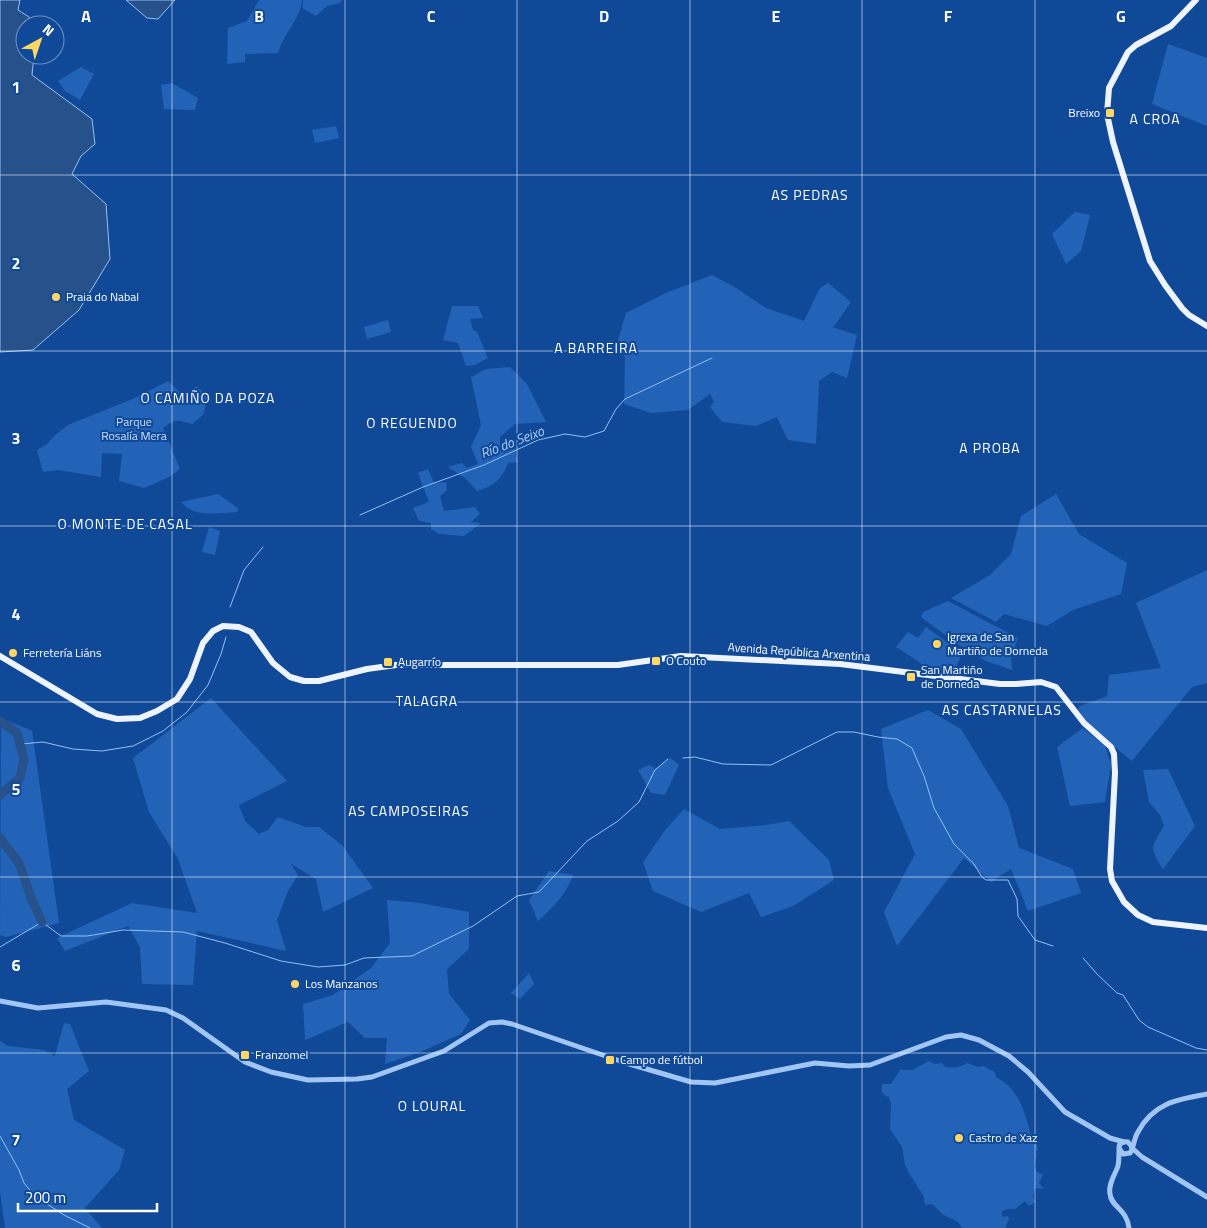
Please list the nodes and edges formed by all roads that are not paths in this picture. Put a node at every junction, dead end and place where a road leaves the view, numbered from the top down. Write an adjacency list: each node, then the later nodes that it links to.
1 (1196, 0): 2 (main road)
2 (1207, 326)
3 (0, 656): 4 (main road, Avenida República Arxentina)
4 (1207, 928)
5 (0, 1001): 8 (street)
6 (1207, 1094): 7 (street)
7 (1138, 1132): 9 (street); 10 (street)
8 (1110, 1138): 9 (street); 11 (street)
9 (1125, 1142): 10 (street); 11 (street)
10 (1132, 1147): 12 (street); 13 (street)
11 (1119, 1149): 12 (street); 14 (street)
12 (1128, 1154): 13 (street); 14 (street)
13 (1142, 1157): 15 (street)
14 (1118, 1165): 16 (street)
15 (1207, 1197)
16 (1129, 1228)

